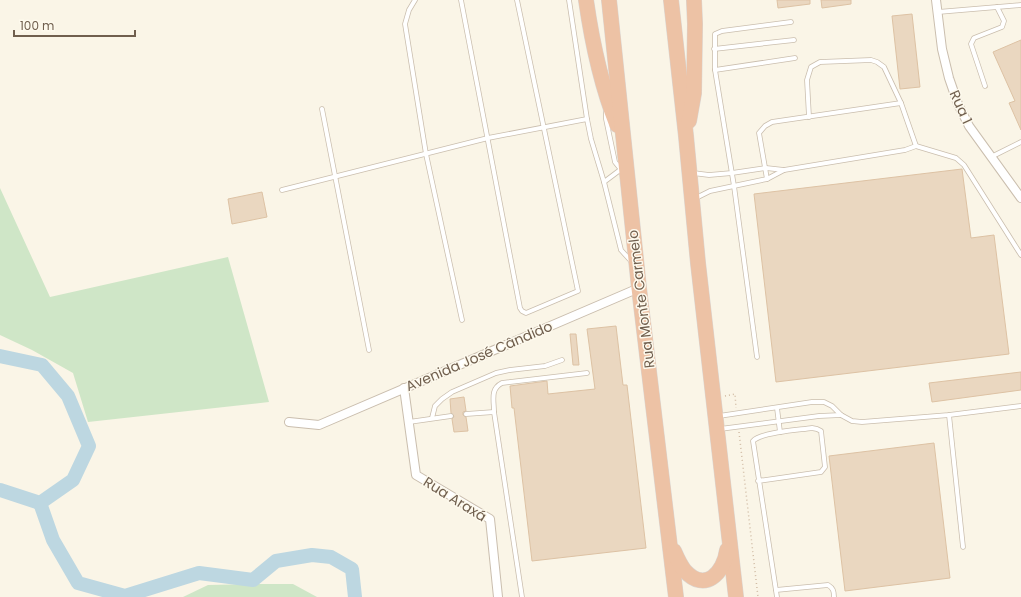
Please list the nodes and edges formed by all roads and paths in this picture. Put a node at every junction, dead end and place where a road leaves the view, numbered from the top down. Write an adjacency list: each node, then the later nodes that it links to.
1 (415, 0): 30 (lane)
2 (461, 0): 26 (lane)
3 (517, 0): 24 (lane)
4 (569, 0): 23 (lane)
5 (586, 0): 19 (highway)
6 (609, 0): 27 (highway, Rua Monte Carmelo)
7 (670, 0): 25 (highway)
8 (694, 0): 25 (highway)
9 (936, 0): 12 (street, Rua 1)
10 (1021, 5): 11 (lane)
11 (997, 7): 12 (lane); 18 (lane)
12 (938, 12): 31 (street, Rua 1)
13 (791, 22): 15 (lane)
14 (794, 40): 15 (lane)
15 (714, 49): 17 (lane)
16 (795, 58): 17 (lane)
17 (716, 70): 36 (lane)
18 (985, 86)
19 (607, 100): 27 (highway); 35 (lane)
20 (901, 103): 22 (lane); 22 (lane); 29 (lane)
21 (322, 109): 37 (lane)
22 (809, 117): 32 (lane)
23 (587, 119): 24 (lane); 39 (lane)
24 (543, 127): 26 (lane); 26 (lane)
25 (686, 136): 34 (highway)
26 (488, 138): 30 (lane)
27 (623, 141): 35 (highway, Rua Monte Carmelo)
28 (1021, 142): 31 (lane)
29 (916, 146): 33 (lane); 44 (lane)
30 (426, 154): 37 (lane); 47 (lane)
31 (991, 157): 42 (street, Rua 1)
32 (766, 168): 33 (lane); 36 (lane); 38 (lane)
33 (784, 170): 38 (lane)
34 (689, 172): 36 (lane); 43 (highway)
35 (624, 173): 39 (lane); 45 (highway, Rua Monte Carmelo)
36 (732, 173): 40 (lane)
37 (334, 177): 41 (lane); 48 (lane)
38 (767, 179): 40 (lane)
39 (604, 182): 45 (lane)
40 (734, 186): 43 (lane); 49 (lane)
41 (282, 190)
42 (1021, 198)
43 (691, 200): 53 (highway)
44 (1021, 255)
45 (637, 267): 46 (highway, Rua Monte Carmelo)
46 (639, 288): 52 (street, Avenida José Cândido); 72 (highway, Rua Monte Carmelo)
47 (462, 320)
48 (369, 350)
49 (756, 357)
50 (562, 360): 64 (lane)
51 (586, 373): 57 (lane)
52 (404, 388): 66 (street, Avenida José Cândido); 67 (street)
53 (713, 397): 59 (path); 68 (highway)
54 (832, 406): 56 (lane); 60 (lane); 61 (lane)
55 (1021, 406): 62 (lane)
56 (777, 408): 59 (lane); 65 (lane)
57 (494, 412): 58 (lane); 77 (lane)
58 (466, 414)
59 (737, 414): 68 (lane)
60 (828, 415): 61 (lane); 65 (lane)
61 (841, 415): 62 (lane)
62 (949, 415): 74 (lane)
63 (452, 416): 64 (lane)
64 (432, 418): 67 (lane)
65 (778, 421): 69 (lane); 70 (lane)
66 (289, 422)
67 (409, 422): 76 (street, Rua Araxá)
68 (716, 423): 69 (lane); 73 (highway)
69 (739, 426): 80 (path)
70 (780, 432): 71 (lane); 71 (lane)
71 (758, 481): 75 (lane)
72 (669, 535): 73 (highway); 78 (highway, Rua Monte Carmelo)
73 (728, 535): 79 (highway)
74 (963, 547)
75 (776, 590): 81 (lane); 82 (lane)
76 (498, 597)
77 (522, 597)
78 (676, 597)
79 (736, 597)
80 (758, 597)
81 (777, 597)
82 (834, 597)

